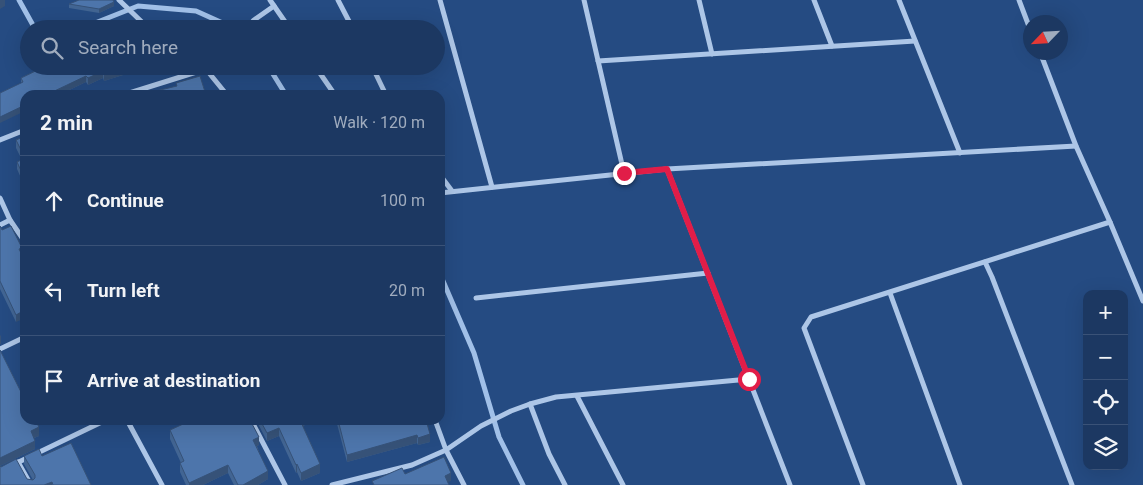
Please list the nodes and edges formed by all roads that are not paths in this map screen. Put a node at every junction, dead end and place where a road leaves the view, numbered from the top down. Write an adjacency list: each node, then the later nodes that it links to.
1 (118, 0): 12 (street)
2 (270, 0): 10 (street)
3 (338, 0): 15 (street)
4 (440, 0): 36 (street)
5 (584, 0): 20 (street)
6 (699, 0): 18 (street)
7 (814, 0): 17 (street)
8 (899, 0): 16 (street)
9 (1019, 0): 11 (street)
10 (274, 6): 13 (street); 14 (street)
11 (1025, 15)
12 (141, 20)
13 (256, 20)
14 (284, 20)
15 (348, 20)
16 (915, 41): 17 (street); 32 (street)
17 (832, 46): 18 (street)
18 (712, 54): 20 (street)
19 (1043, 60): 31 (street)
20 (598, 61): 34 (street)
21 (183, 75): 25 (street)
22 (213, 75): 26 (street)
23 (321, 75): 27 (street)
24 (376, 75): 28 (street)
25 (139, 90)
26 (223, 90)
27 (332, 90)
28 (384, 90)
29 (20, 132): 30 (street)
30 (0, 140)
31 (1076, 146): 32 (street); 41 (street)
32 (960, 153): 33 (street)
33 (667, 169): 34 (street); 45 (street)
34 (624, 173): 36 (street)
35 (445, 182): 37 (street)
36 (492, 187): 37 (street)
37 (452, 191): 38 (street)
38 (445, 192)
39 (0, 198): 40 (street)
40 (10, 220): 42 (street); 43 (street)
41 (1110, 222): 44 (street); 48 (street)
42 (0, 225)
43 (20, 234)
44 (984, 262): 46 (street); 72 (street)
45 (708, 273): 47 (street); 51 (street)
46 (890, 293): 70 (street); 71 (street)
47 (476, 298)
48 (1143, 301)
49 (20, 339): 50 (street)
50 (0, 349)
51 (749, 379): 52 (street); 69 (street)
52 (577, 396): 53 (street); 68 (street)
53 (530, 404): 58 (street); 67 (street)
54 (96, 425): 59 (street)
55 (130, 425): 63 (street)
56 (255, 425): 64 (street)
57 (437, 425): 58 (street)
58 (446, 450): 61 (street); 66 (street)
59 (18, 462): 60 (street); 62 (street)
60 (0, 471)
61 (349, 483): 65 (street)
62 (30, 485)
63 (162, 485)
64 (285, 485)
65 (332, 485)
66 (464, 485)
67 (565, 485)
68 (623, 485)
69 (790, 485)
70 (863, 485)
71 (960, 485)
72 (1072, 485)

